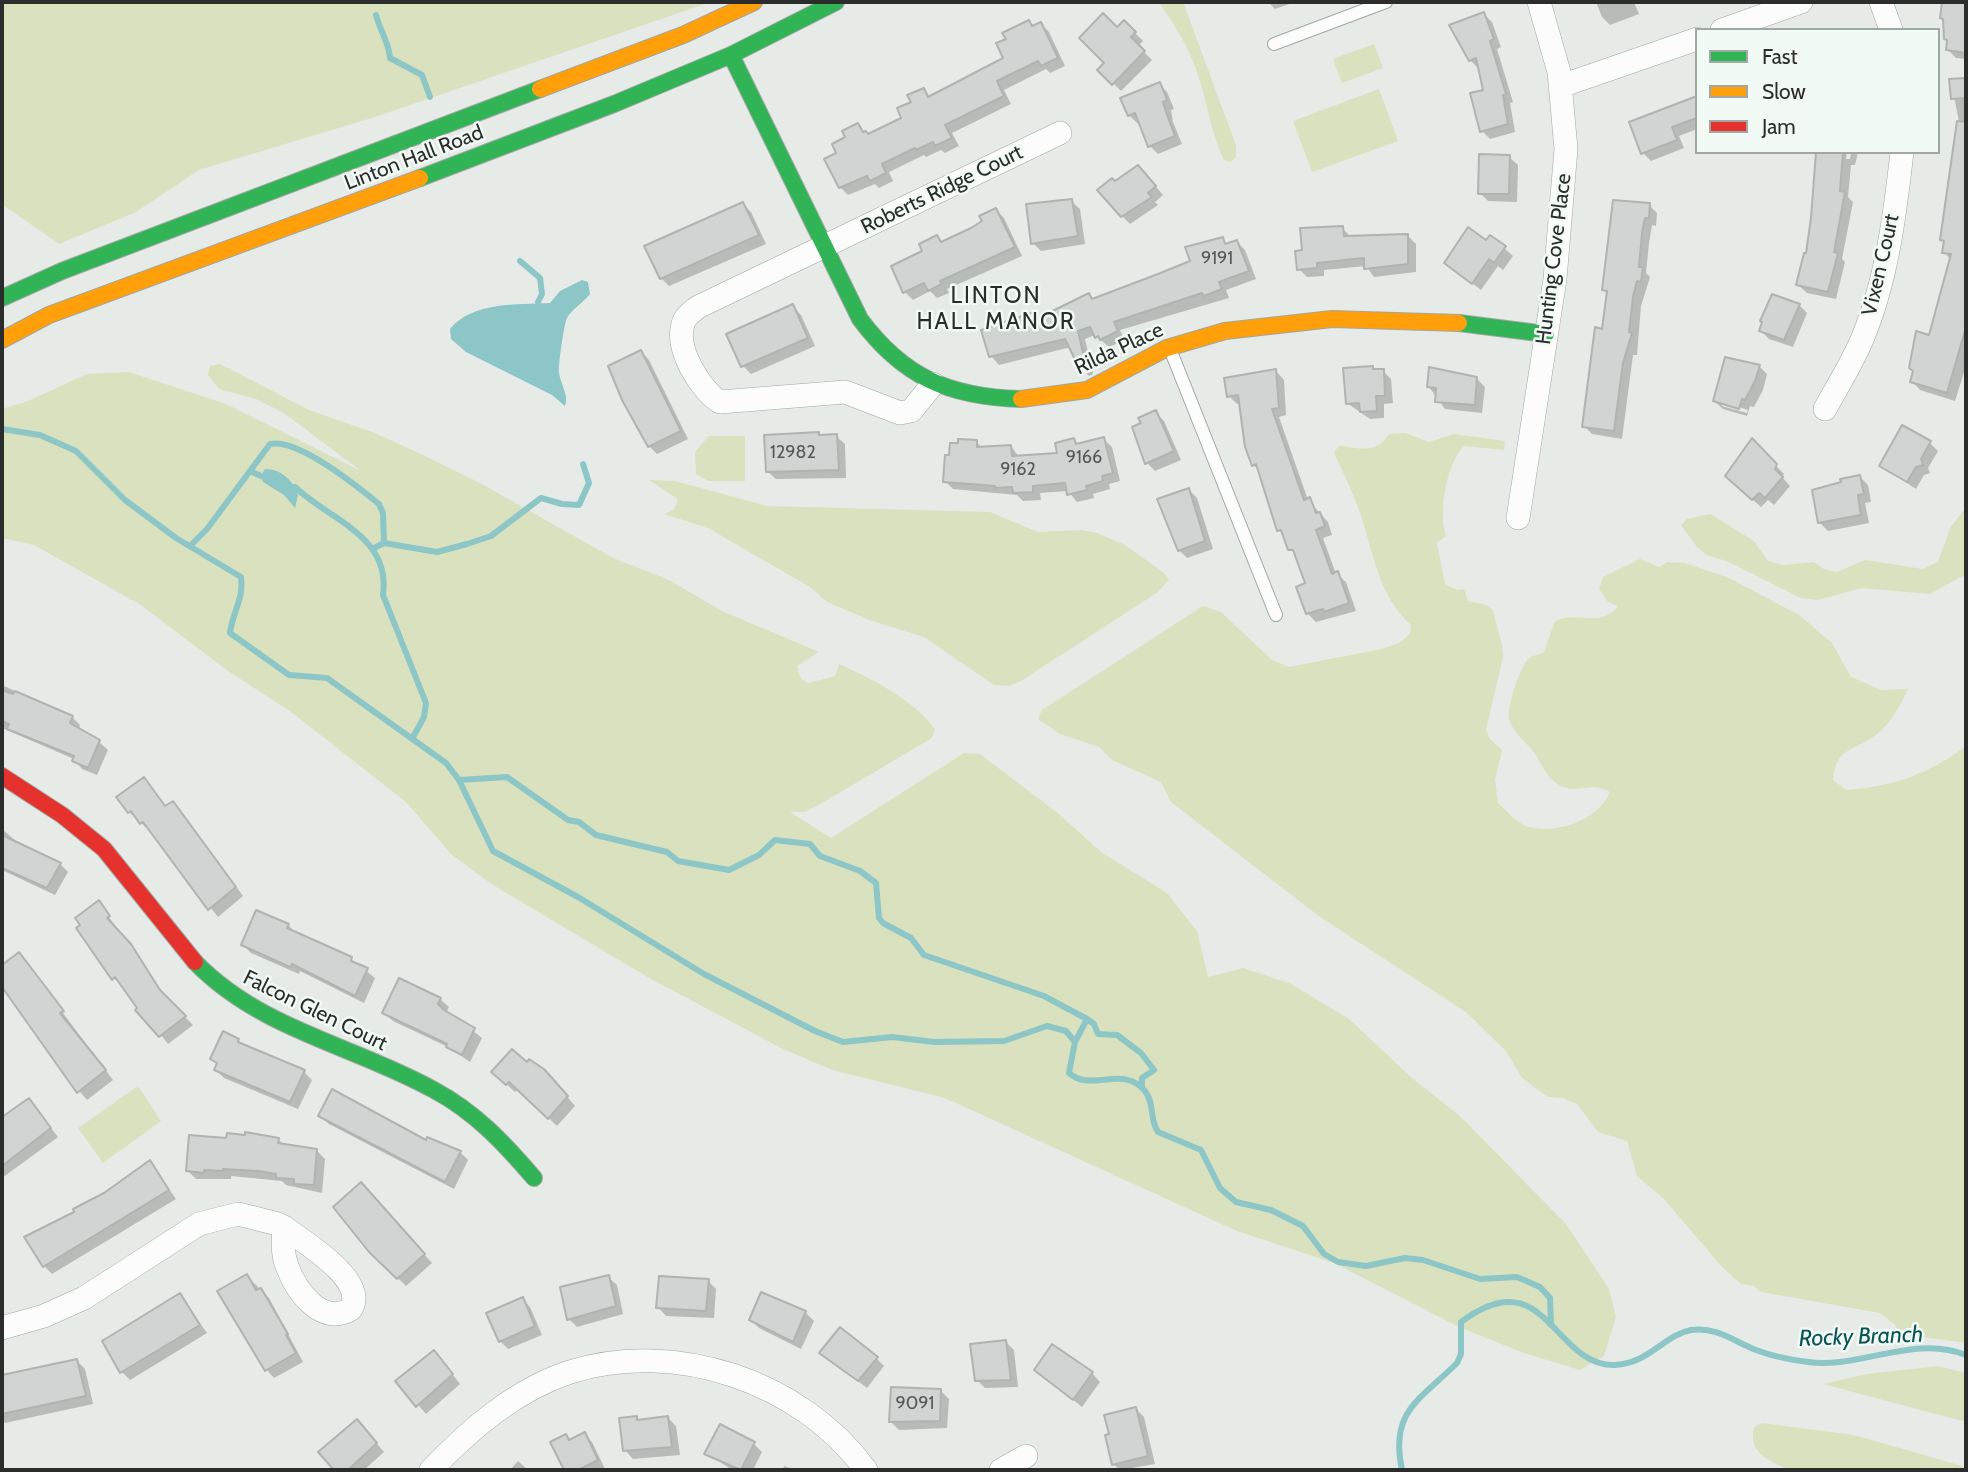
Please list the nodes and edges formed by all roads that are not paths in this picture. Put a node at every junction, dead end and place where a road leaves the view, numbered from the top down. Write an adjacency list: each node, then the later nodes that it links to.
1 (754, 2): 16 (main road, Linton Hall Road)
2 (836, 2): 11 (main road, Linton Hall Road)
3 (1386, 2): 10 (lane)
4 (1539, 2): 12 (street, Hunting Cove Place)
5 (1801, 2): 7 (street)
6 (1881, 2): 8 (street)
7 (1728, 28)
8 (1890, 28)
9 (1695, 40): 12 (street)
10 (1274, 44)
11 (731, 55): 15 (main road, Rilda Place); 18 (main road, Linton Hall Road)
12 (1561, 86): 17 (street, Hunting Cove Place)
13 (1060, 132): 15 (street, Roberts Ridge Court)
14 (1902, 154): 21 (street, Vixen Court)
15 (824, 248): 20 (main road, Rilda Place); 20 (street, Roberts Ridge Court)
16 (2, 298)
17 (1546, 334): 19 (main road, Rilda Place); 22 (street, Hunting Cove Place)
18 (2, 340)
19 (1169, 347): 20 (main road, Rilda Place); 23 (lane)
20 (933, 384)
21 (1825, 408)
22 (1518, 518)
23 (1276, 615)
24 (2, 776): 25 (main road, Falcon Glen Court)
25 (534, 1178)
26 (284, 1227): 27 (street)
27 (2, 1328)
28 (1026, 1456): 31 (street)
29 (431, 1470): 30 (street)
30 (866, 1470)
31 (1001, 1470)

